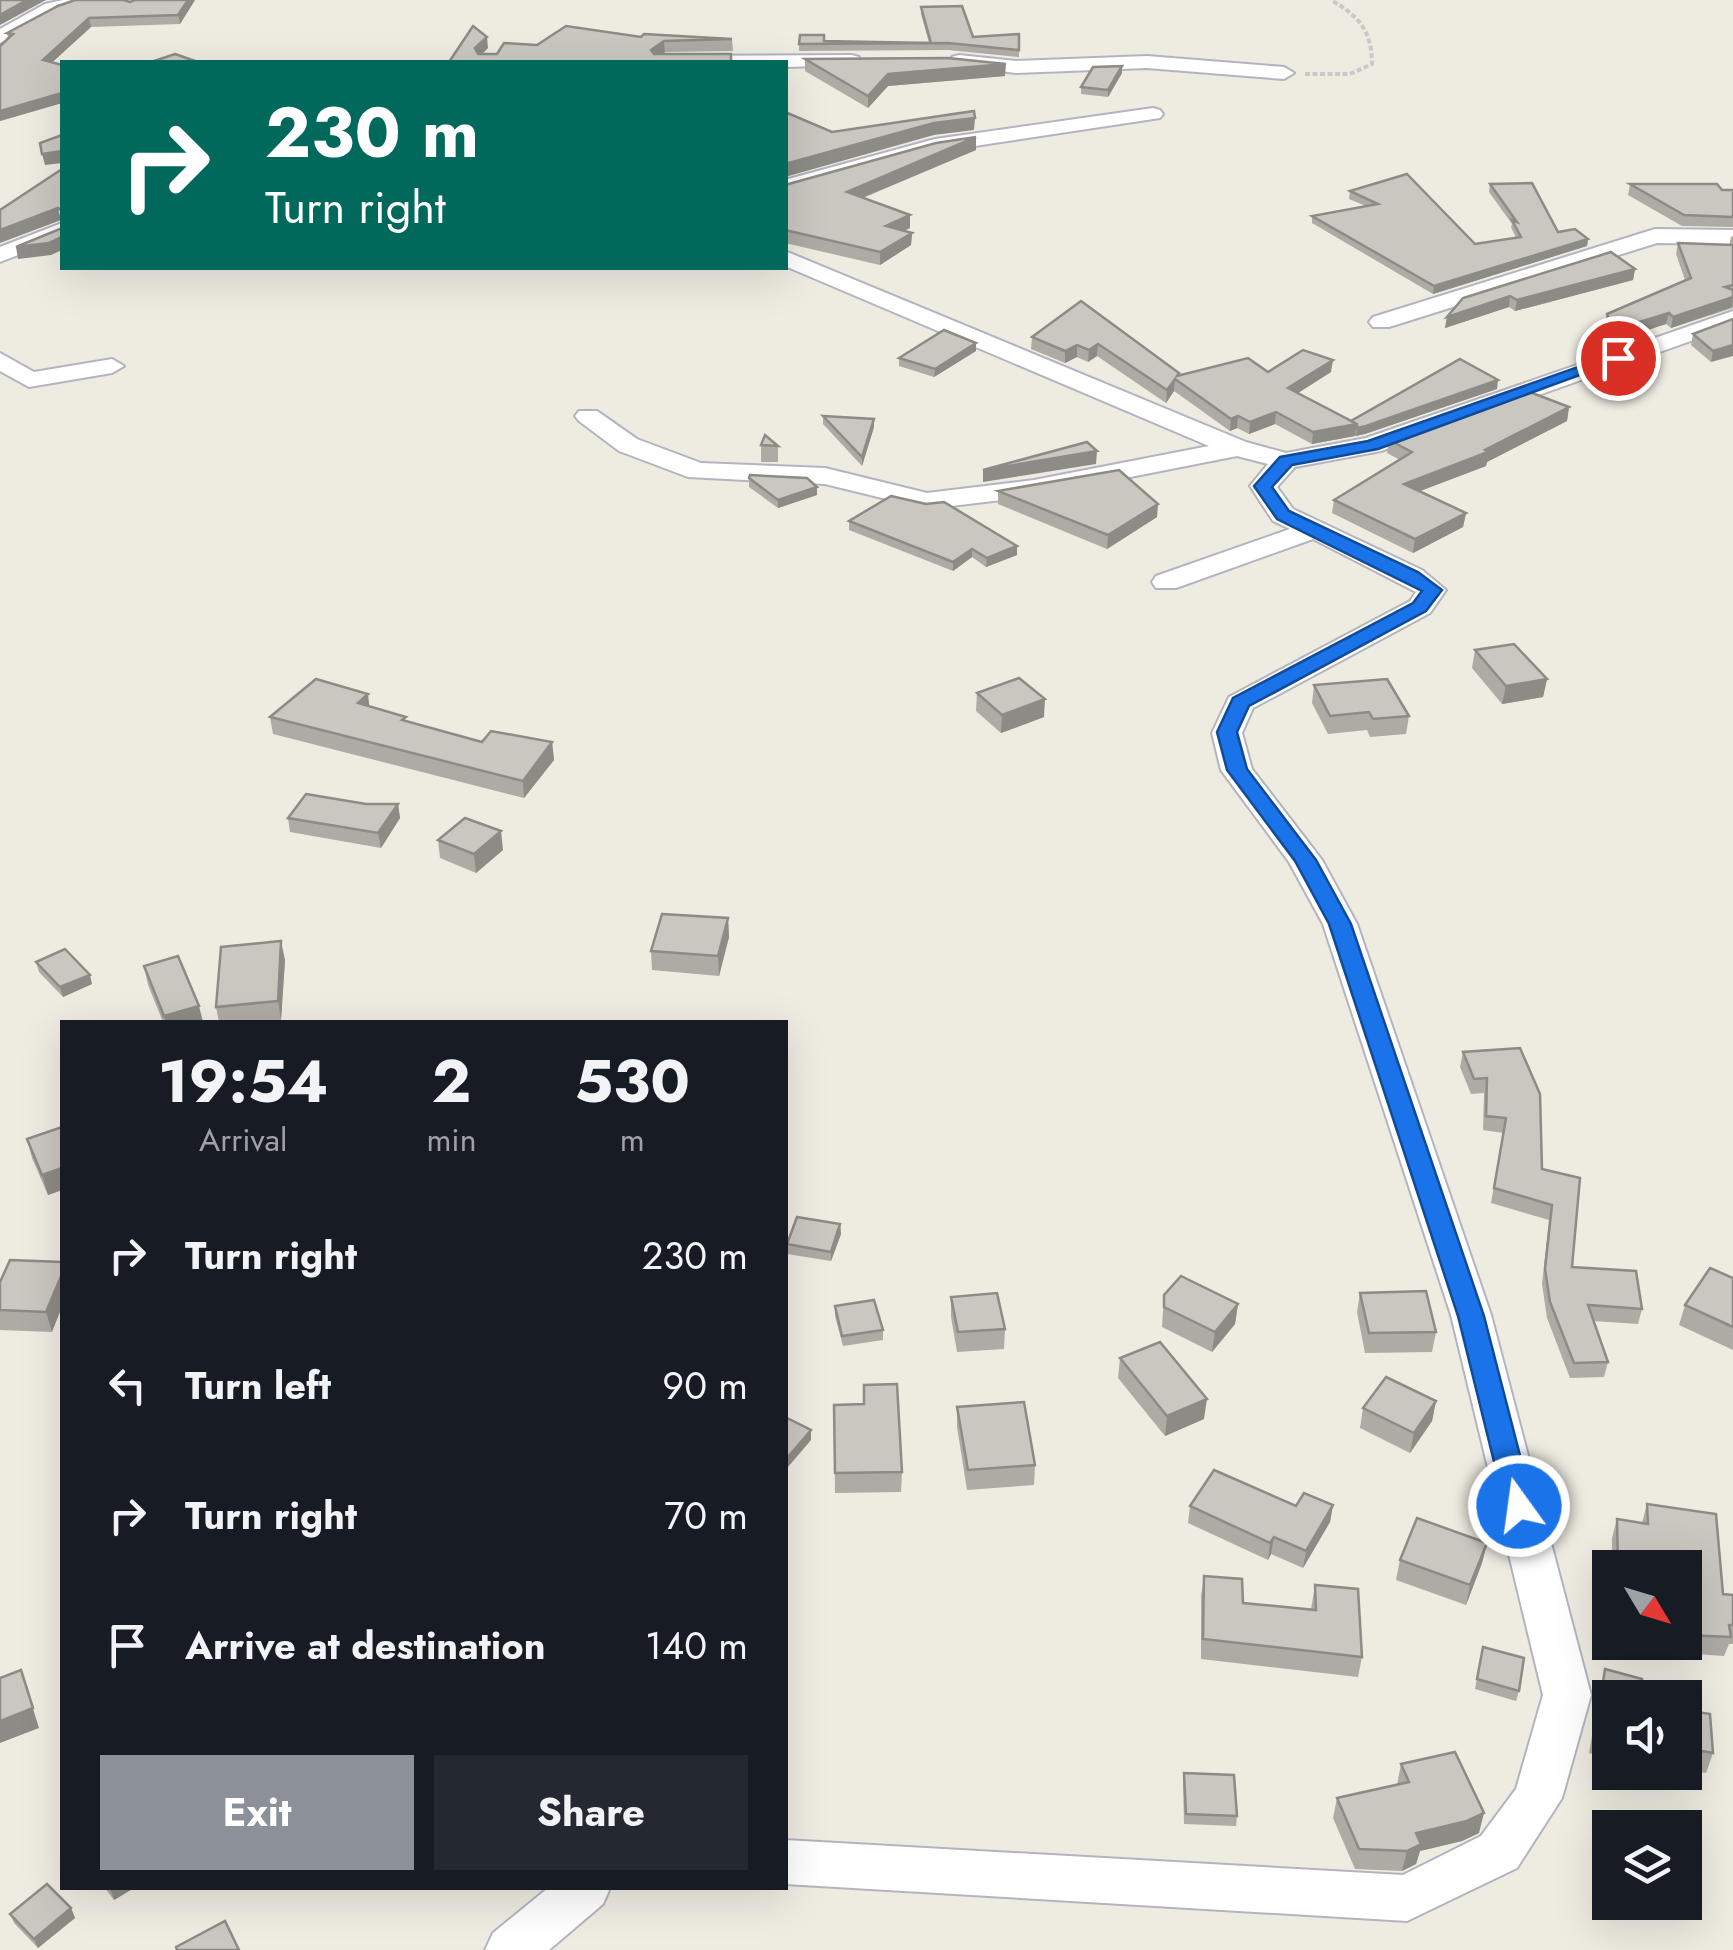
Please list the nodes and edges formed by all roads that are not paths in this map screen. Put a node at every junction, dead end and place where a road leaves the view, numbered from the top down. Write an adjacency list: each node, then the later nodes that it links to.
1 (88, 0): 2 (street)
2 (0, 37)
3 (930, 60): 6 (street)
4 (788, 61): 5 (street)
5 (874, 61)
6 (1284, 73)
7 (1153, 114): 8 (street)
8 (788, 186)
9 (60, 231): 11 (street)
10 (1733, 237): 14 (street)
11 (0, 255)
12 (788, 259): 18 (street)
13 (1733, 318): 19 (street)
14 (1381, 322)
15 (0, 360): 16 (street)
16 (112, 366)
17 (588, 416): 18 (street)
18 (1237, 448): 19 (street)
19 (1286, 461): 20 (street)
20 (1313, 530): 21 (street); 22 (street)
21 (1166, 582)
22 (788, 1862)
23 (583, 1890): 24 (street)
24 (511, 1950)

